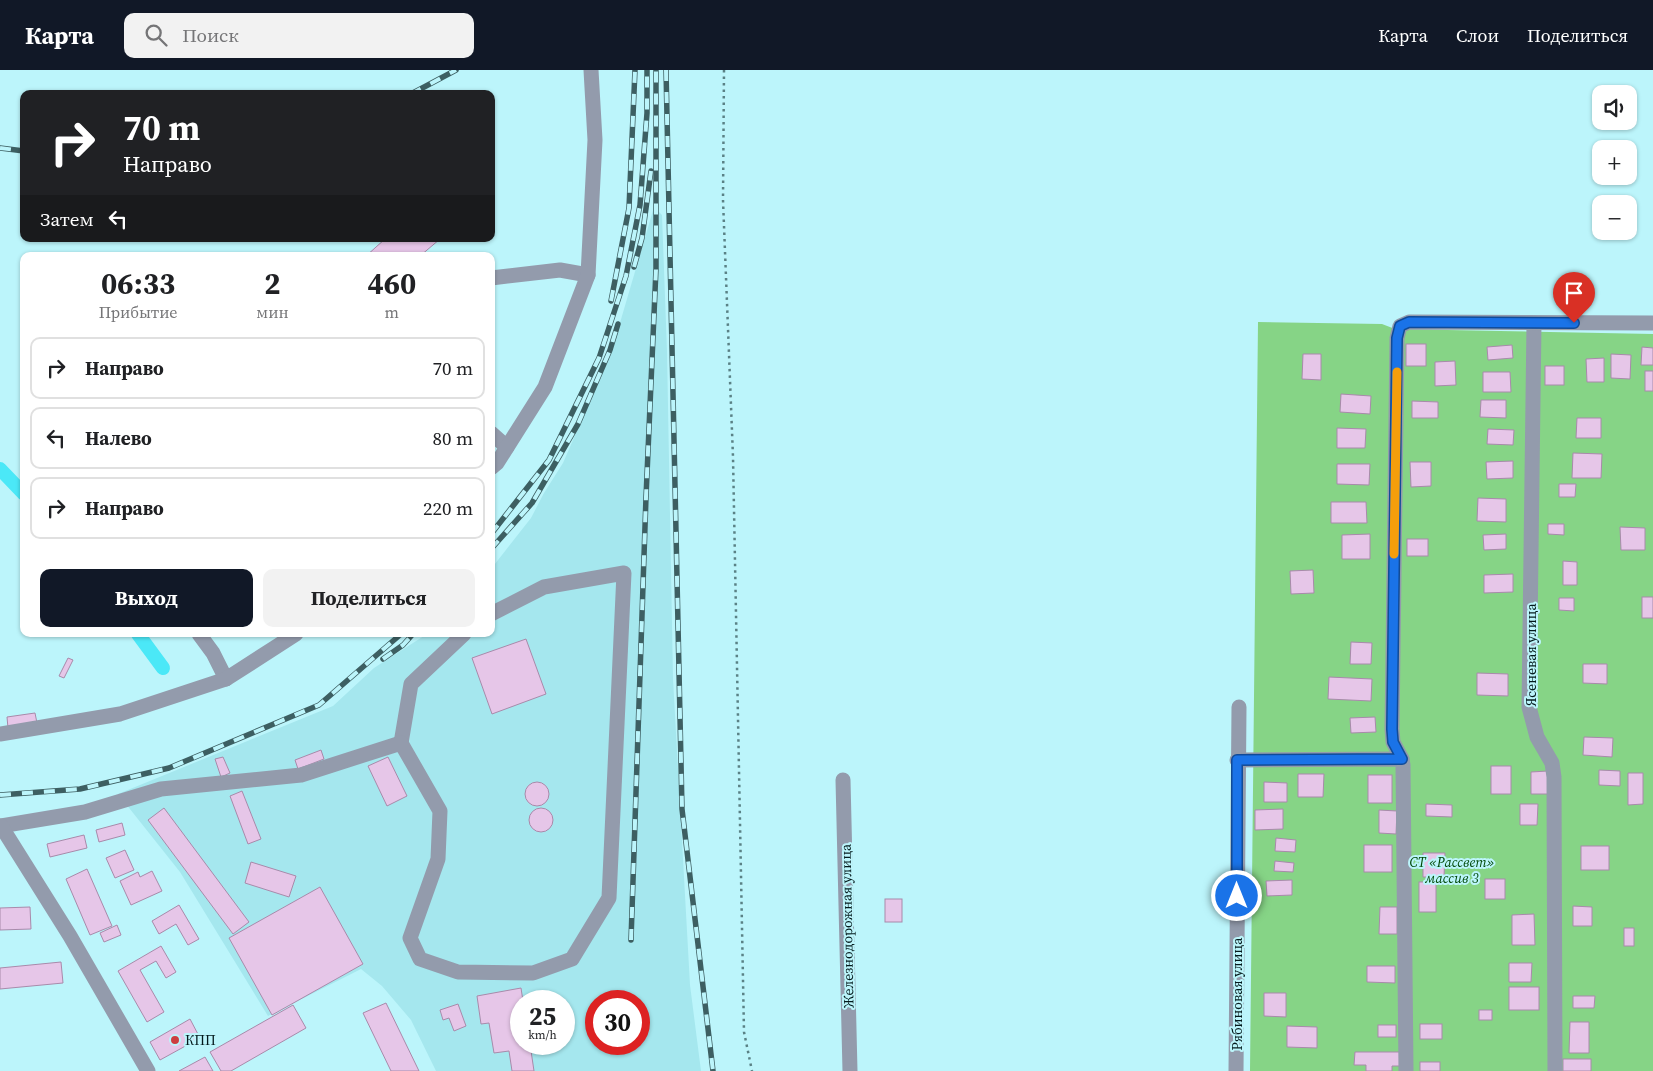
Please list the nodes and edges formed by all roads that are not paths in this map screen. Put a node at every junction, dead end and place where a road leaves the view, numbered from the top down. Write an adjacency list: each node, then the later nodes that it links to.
1 (591, 70): 2 (street)
2 (588, 275): 3 (street); 7 (street)
3 (495, 278)
4 (1534, 323): 5 (street); 17 (street); 25 (street, Ясеневая улица)
5 (1653, 323)
6 (495, 437): 7 (street)
7 (507, 448): 8 (street)
8 (495, 463)
9 (495, 612): 16 (street)
10 (201, 637): 13 (street)
11 (291, 637): 13 (street)
12 (461, 637): 16 (street)
13 (226, 679): 15 (street)
14 (1239, 707): 18 (street, Рябиновая улица)
15 (0, 734)
16 (401, 743): 20 (street)
17 (1402, 759): 18 (street); 24 (street)
18 (1237, 760): 23 (street, Рябиновая улица)
19 (844, 780): 22 (street, Железнодорожная улица)
20 (0, 826): 21 (street)
21 (148, 1071)
22 (850, 1071)
23 (1236, 1071)
24 (1406, 1071)
25 (1555, 1071)

